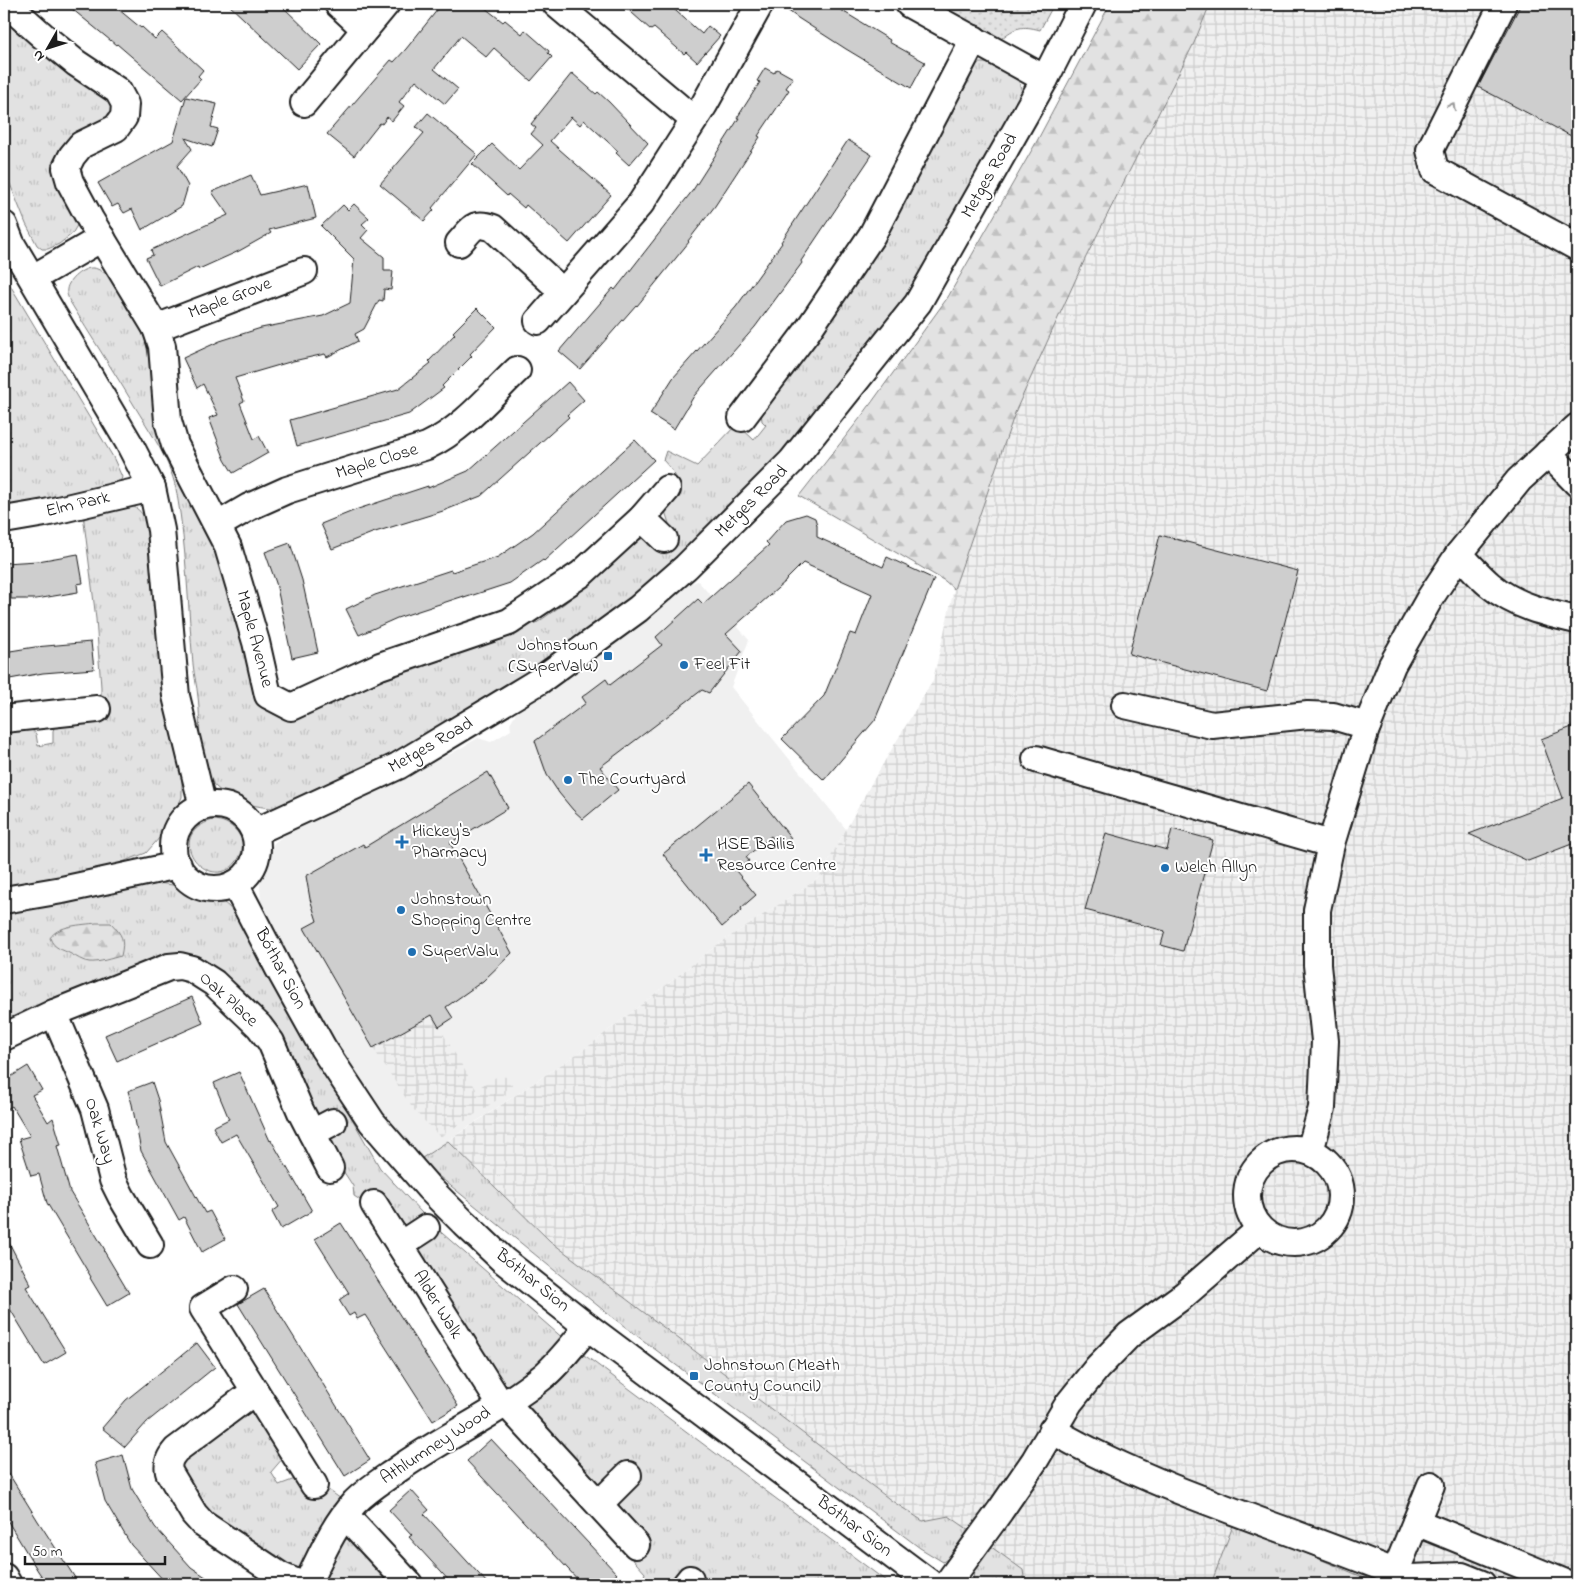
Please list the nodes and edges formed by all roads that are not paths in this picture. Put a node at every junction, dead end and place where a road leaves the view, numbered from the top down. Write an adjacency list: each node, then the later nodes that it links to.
1 (8, 4): 15 (street, Maple Avenue)
2 (338, 4): 9 (street)
3 (386, 4): 9 (street)
4 (556, 4): 13 (street)
5 (760, 4): 13 (street)
6 (909, 4): 10 (street)
7 (1083, 4): 11 (street, Metges Road)
8 (1503, 4): 17 (street, one-way to 8)
9 (365, 29): 12 (street)
10 (974, 39): 11 (street); 24 (street)
11 (1045, 79): 42 (street, Metges Road)
12 (304, 103)
13 (694, 120): 20 (street)
14 (4, 225): 19 (street)
15 (102, 238): 19 (street); 22 (street, Maple Avenue)
16 (459, 243): 20 (street)
17 (1577, 247)
18 (304, 271): 22 (street, Maple Grove)
19 (33, 278): 28 (street)
20 (563, 292): 21 (street)
21 (538, 321)
22 (156, 328): 32 (street, Maple Avenue)
23 (517, 370): 32 (street, Maple Close)
24 (742, 418)
25 (1577, 427): 26 (street)
26 (1548, 453): 27 (street); 34 (street)
27 (1577, 483)
28 (152, 488): 31 (street, Elm Park); 41 (street)
29 (667, 489): 30 (street, Maple Avenue)
30 (642, 518): 32 (street, Maple Avenue); 33 (street)
31 (4, 520)
32 (218, 526)
33 (664, 539)
34 (1459, 554): 35 (street); 39 (street)
35 (1577, 620)
36 (1125, 705): 39 (street)
37 (97, 709): 38 (street)
38 (4, 719)
39 (1367, 726): 43 (street)
40 (1036, 759): 43 (street)
41 (203, 807): 42 (street); 44 (street)
42 (255, 832): 45 (street)
43 (1331, 844): 49 (street)
44 (178, 865): 45 (street); 46 (street)
45 (235, 884): 57 (street, Bóthar Sion)
46 (4, 900)
47 (54, 1012): 48 (street, Oak Place); 50 (street, Oak Place); 55 (street, Oak Way)
48 (4, 1037)
49 (1310, 1151): 53 (street); 53 (street)
50 (330, 1168)
51 (374, 1204): 54 (street, Alder Walk)
52 (426, 1228): 54 (street)
53 (1260, 1229): 60 (street)
54 (400, 1245): 59 (street, Alder Walk)
55 (150, 1246)
56 (234, 1288): 58 (street)
57 (588, 1327): 59 (street, Athlumney Wood); 74 (street, Bóthar Sion)
58 (255, 1391): 62 (street); 71 (street)
59 (503, 1403): 64 (street, Alder Walk); 65 (street, Athlumney Wood)
60 (1052, 1430): 69 (street); 75 (street)
61 (628, 1475): 64 (street)
62 (314, 1485)
63 (1430, 1486): 66 (street)
64 (599, 1504): 67 (street, Alder Walk)
65 (345, 1515): 72 (street, Athlumney Wood); 73 (street)
66 (1416, 1522): 69 (street); 77 (street)
67 (636, 1545)
68 (4, 1577): 70 (street)
69 (1409, 1580): 76 (street)
70 (8, 1584)
71 (300, 1584)
72 (307, 1584)
73 (409, 1584)
74 (931, 1584)
75 (947, 1584)
76 (1482, 1584)
77 (1568, 1584)

